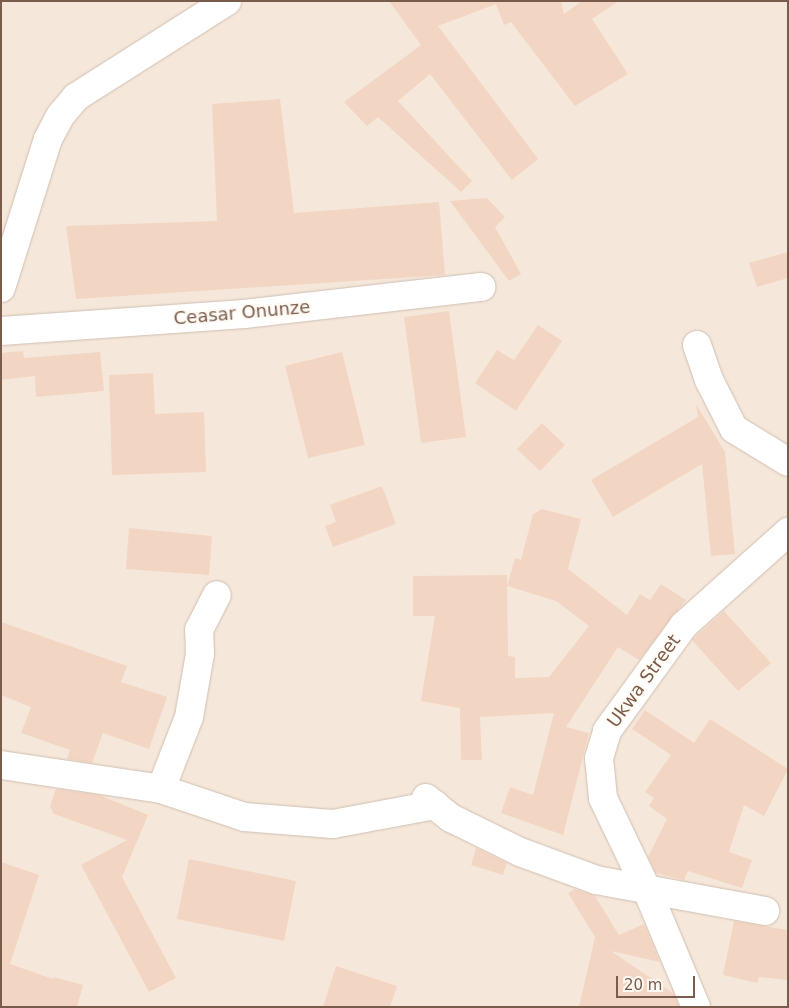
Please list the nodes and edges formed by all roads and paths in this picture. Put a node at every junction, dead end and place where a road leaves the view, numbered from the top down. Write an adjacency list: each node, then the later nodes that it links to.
1 (226, 1): 3 (street)
2 (481, 287): 4 (street, Ceasar Onunze)
3 (1, 288)
4 (1, 331)
5 (697, 345): 6 (street)
6 (788, 462)
7 (788, 532): 11 (street, Ukwa Street)
8 (217, 595): 10 (street)
9 (1, 764): 10 (street)
10 (161, 789): 11 (street)
11 (647, 890): 12 (street); 13 (street, Ukwa Street)
12 (765, 911)
13 (696, 1007)

